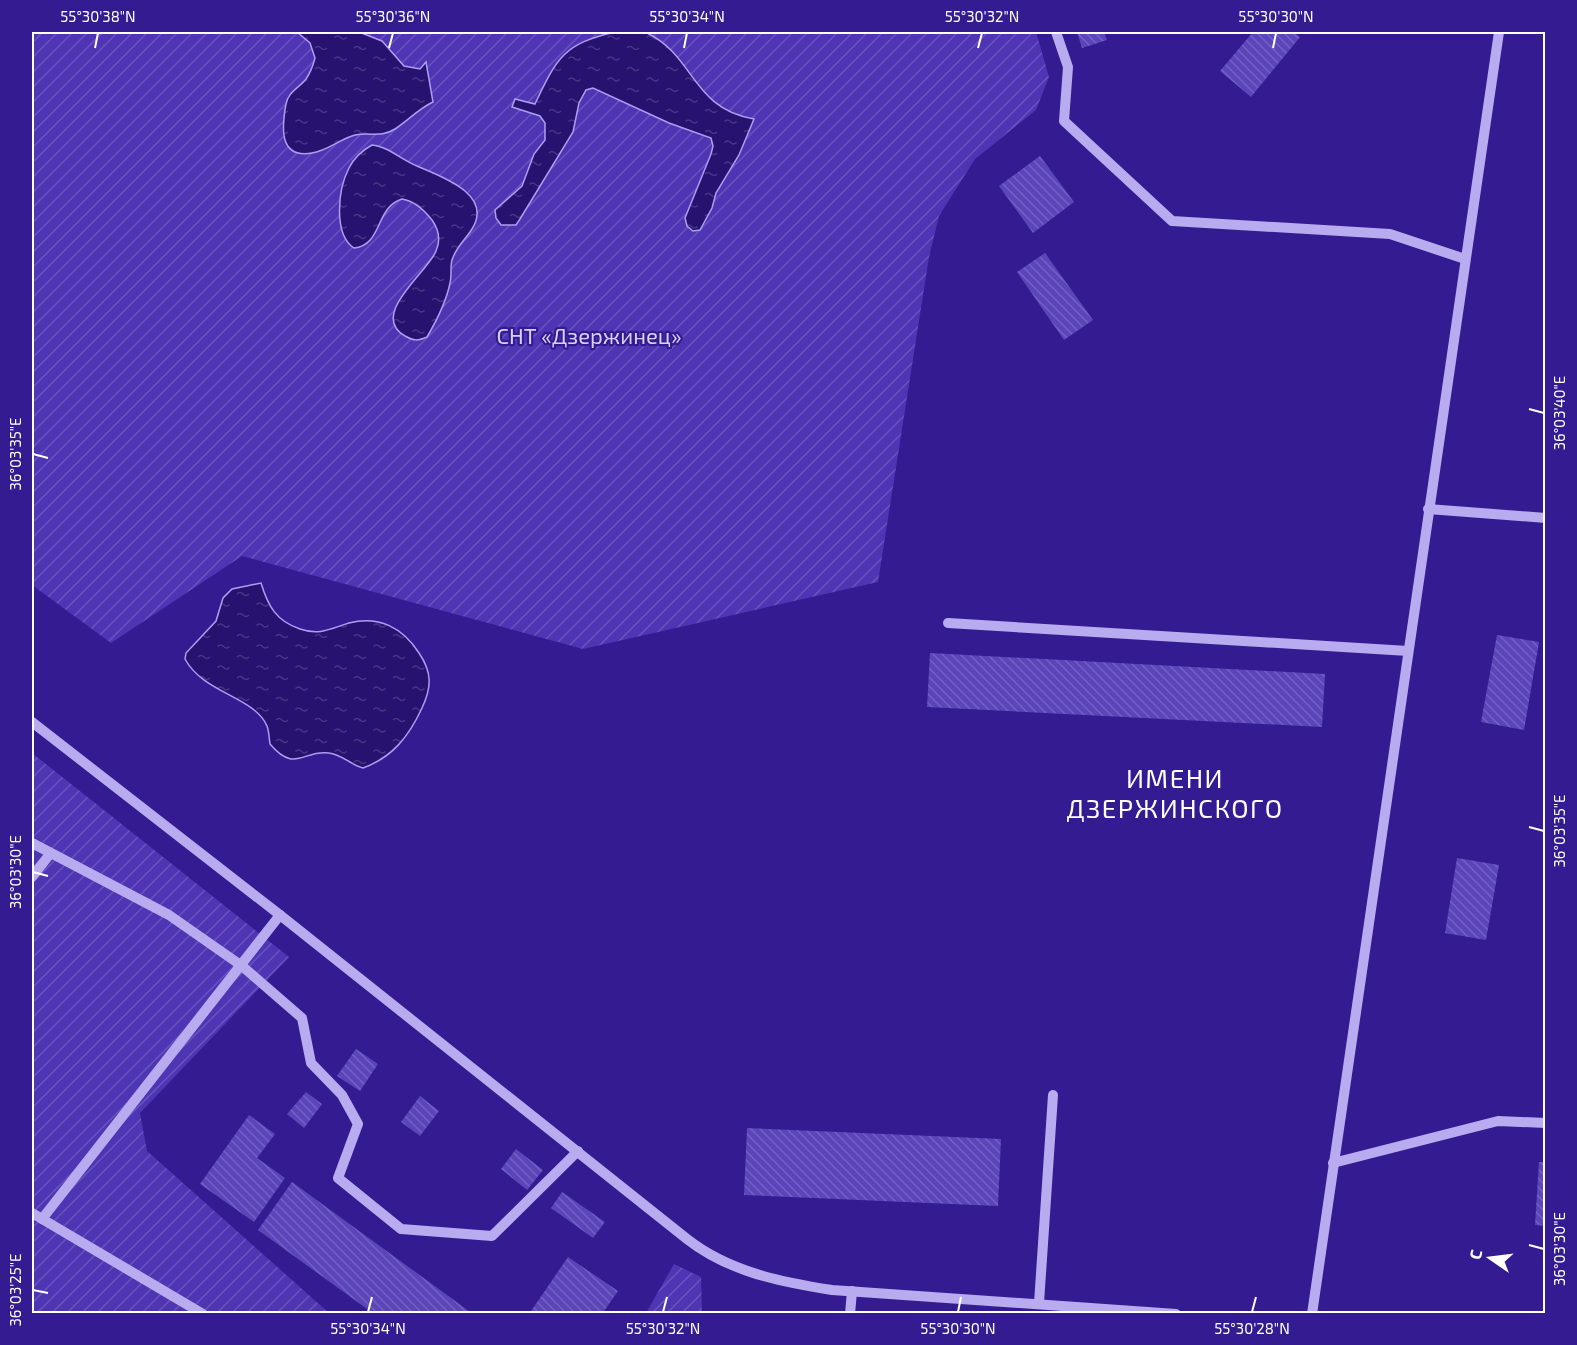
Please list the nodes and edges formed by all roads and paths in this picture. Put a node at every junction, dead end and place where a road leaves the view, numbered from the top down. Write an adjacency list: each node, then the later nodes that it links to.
1 (1056, 32): 3 (street)
2 (1499, 32): 3 (street)
3 (1465, 259): 4 (street)
4 (1428, 509): 5 (street); 7 (street)
5 (1545, 518)
6 (948, 623): 7 (street)
7 (1408, 651): 17 (street)
8 (32, 722): 12 (street)
9 (32, 843): 10 (street)
10 (50, 854): 11 (street); 13 (street)
11 (32, 877)
12 (280, 915): 13 (street); 16 (street)
13 (242, 966): 16 (street); 19 (street)
14 (1053, 1095): 21 (street)
15 (1545, 1123): 17 (street)
16 (578, 1151): 20 (street)
17 (1332, 1164): 26 (street)
18 (32, 1213): 19 (street)
19 (42, 1219): 23 (street)
20 (852, 1291): 21 (street); 24 (street)
21 (1040, 1303): 22 (street)
22 (1090, 1310): 25 (street)
23 (203, 1314)
24 (850, 1314)
25 (1176, 1314)
26 (1312, 1314)

